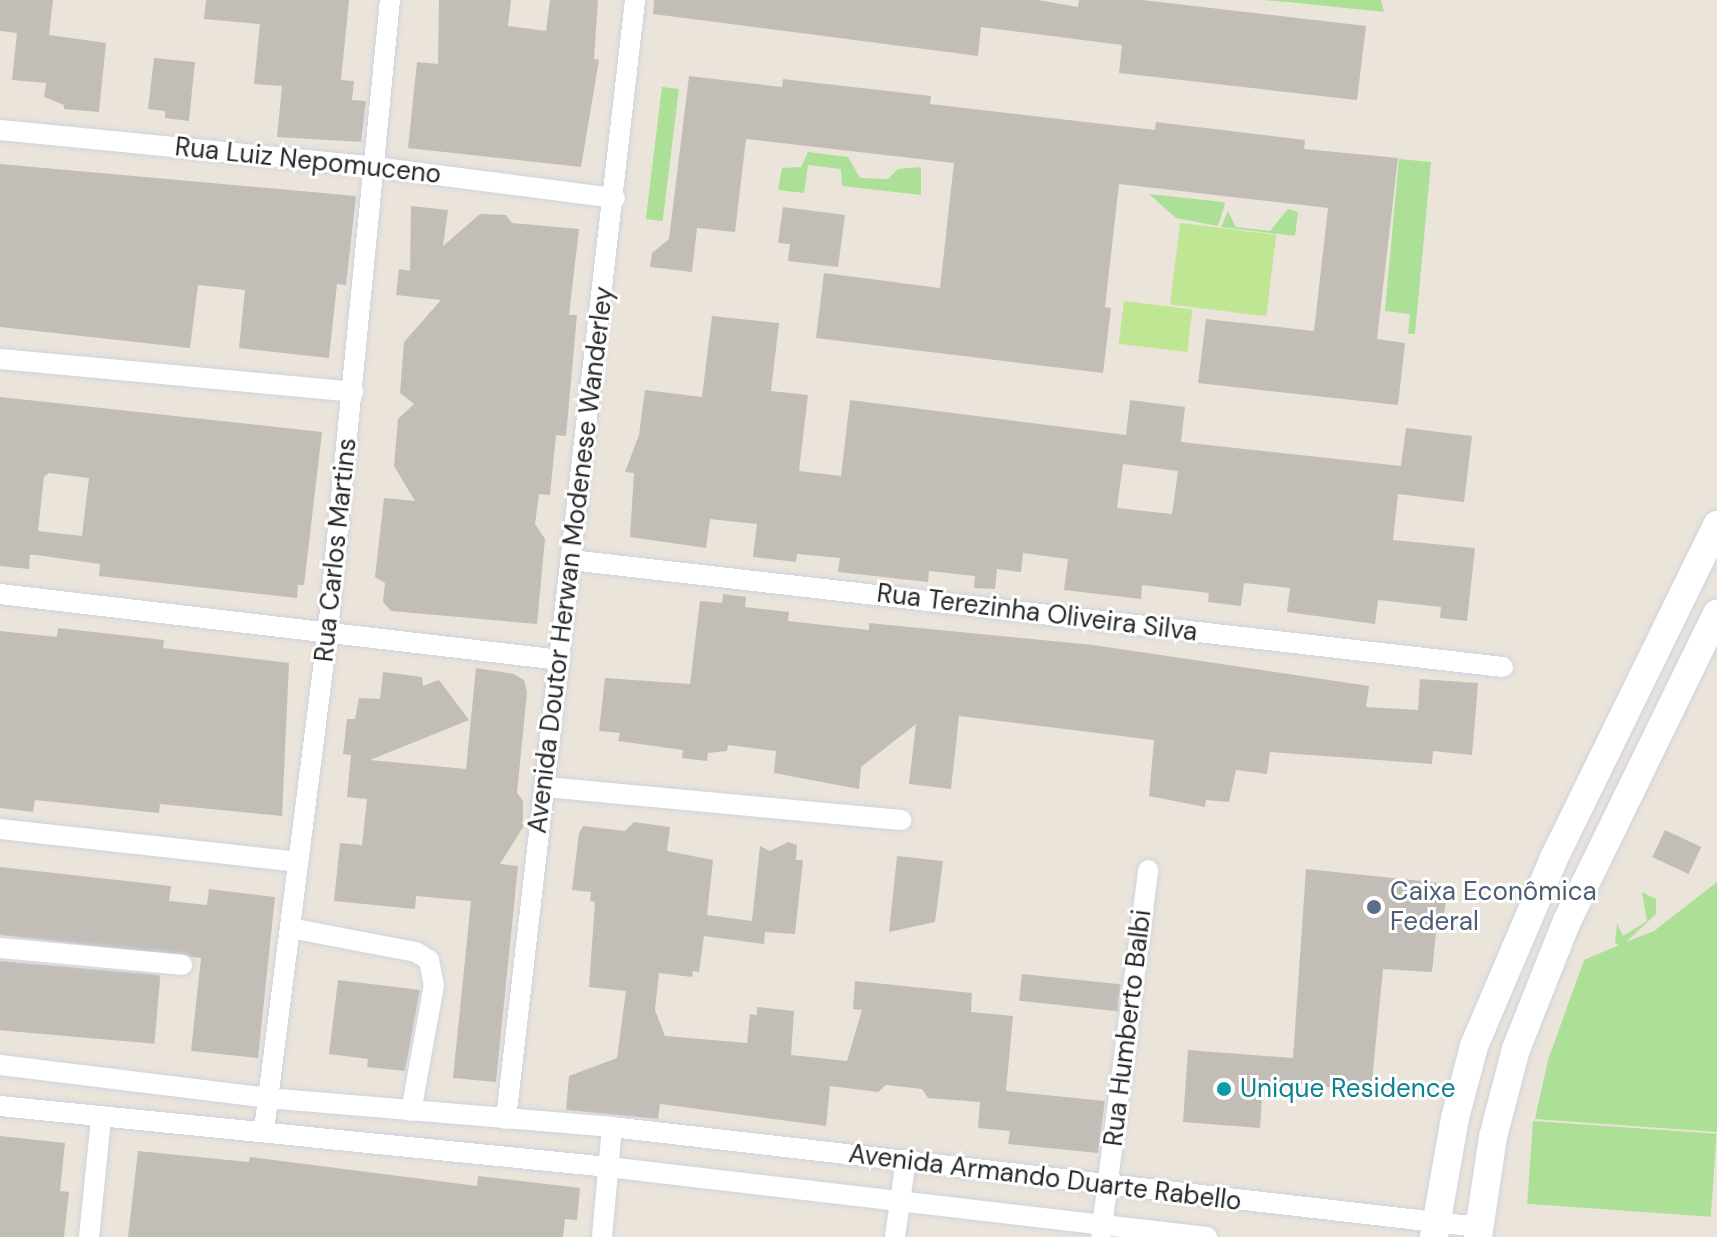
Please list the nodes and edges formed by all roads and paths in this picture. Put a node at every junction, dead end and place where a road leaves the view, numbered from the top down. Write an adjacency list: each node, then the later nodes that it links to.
1 (390, 0): 4 (street, Rua Carlos Martins)
2 (635, 0): 5 (street, Avenida Doutor Herwan Modenese Wanderley)
3 (0, 130): 4 (street, Rua Luiz Nepomuceno)
4 (375, 167): 5 (street, Rua Luiz Nepomuceno); 7 (street, Rua Carlos Martins)
5 (615, 198): 9 (street, Avenida Doutor Herwan Modenese Wanderley)
6 (0, 359): 7 (street)
7 (353, 392): 12 (street, Rua Carlos Martins)
8 (1717, 525): 36 (main road)
9 (571, 560): 13 (street, Avenida Doutor Herwan Modenese Wanderley); 14 (street, Rua Terezinha Oliveira Silva)
10 (0, 594): 12 (street)
11 (1717, 614): 37 (main road)
12 (328, 630): 13 (street); 18 (street, Rua Carlos Martins)
13 (560, 660): 15 (street, Avenida Doutor Herwan Modenese Wanderley)
14 (1503, 667)
15 (545, 787): 16 (street); 28 (street, Avenida Doutor Herwan Modenese Wanderley)
16 (901, 820)
17 (0, 829): 18 (street)
18 (298, 862): 20 (street, Rua Carlos Martins)
19 (1148, 870): 33 (street, Rua Humberto Balbi)
20 (290, 928): 24 (street, Rua Carlos Martins); 26 (street)
21 (0, 948): 22 (street)
22 (182, 965)
23 (0, 1065): 24 (street, Avenida Armando Duarte Rabello)
24 (268, 1098): 26 (street, Avenida Armando Duarte Rabello); 30 (street, Rua Carlos Martins)
25 (0, 1106): 27 (street, Avenida Armando Duarte Rabello)
26 (411, 1111): 28 (street, Avenida Armando Duarte Rabello)
27 (101, 1118): 30 (street, Avenida Armando Duarte Rabello); 38 (street)
28 (506, 1119): 29 (street, Avenida Armando Duarte Rabello)
29 (612, 1127): 31 (street, Avenida Armando Duarte Rabello); 32 (street)
30 (264, 1130): 32 (street, Avenida Armando Duarte Rabello)
31 (906, 1160): 33 (street, Avenida Armando Duarte Rabello); 34 (street)
32 (608, 1167): 34 (street, Avenida Armando Duarte Rabello); 39 (street)
33 (1108, 1187): 35 (street, Rua Humberto Balbi); 36 (street, Avenida Armando Duarte Rabello)
34 (900, 1203): 35 (street, Avenida Armando Duarte Rabello); 40 (street)
35 (1101, 1230): 41 (street, Avenida Armando Duarte Rabello)
36 (1435, 1230): 37 (street, Avenida Armando Duarte Rabello)
37 (1478, 1232)
38 (89, 1237)
39 (602, 1237)
40 (895, 1237)
41 (1207, 1237)

